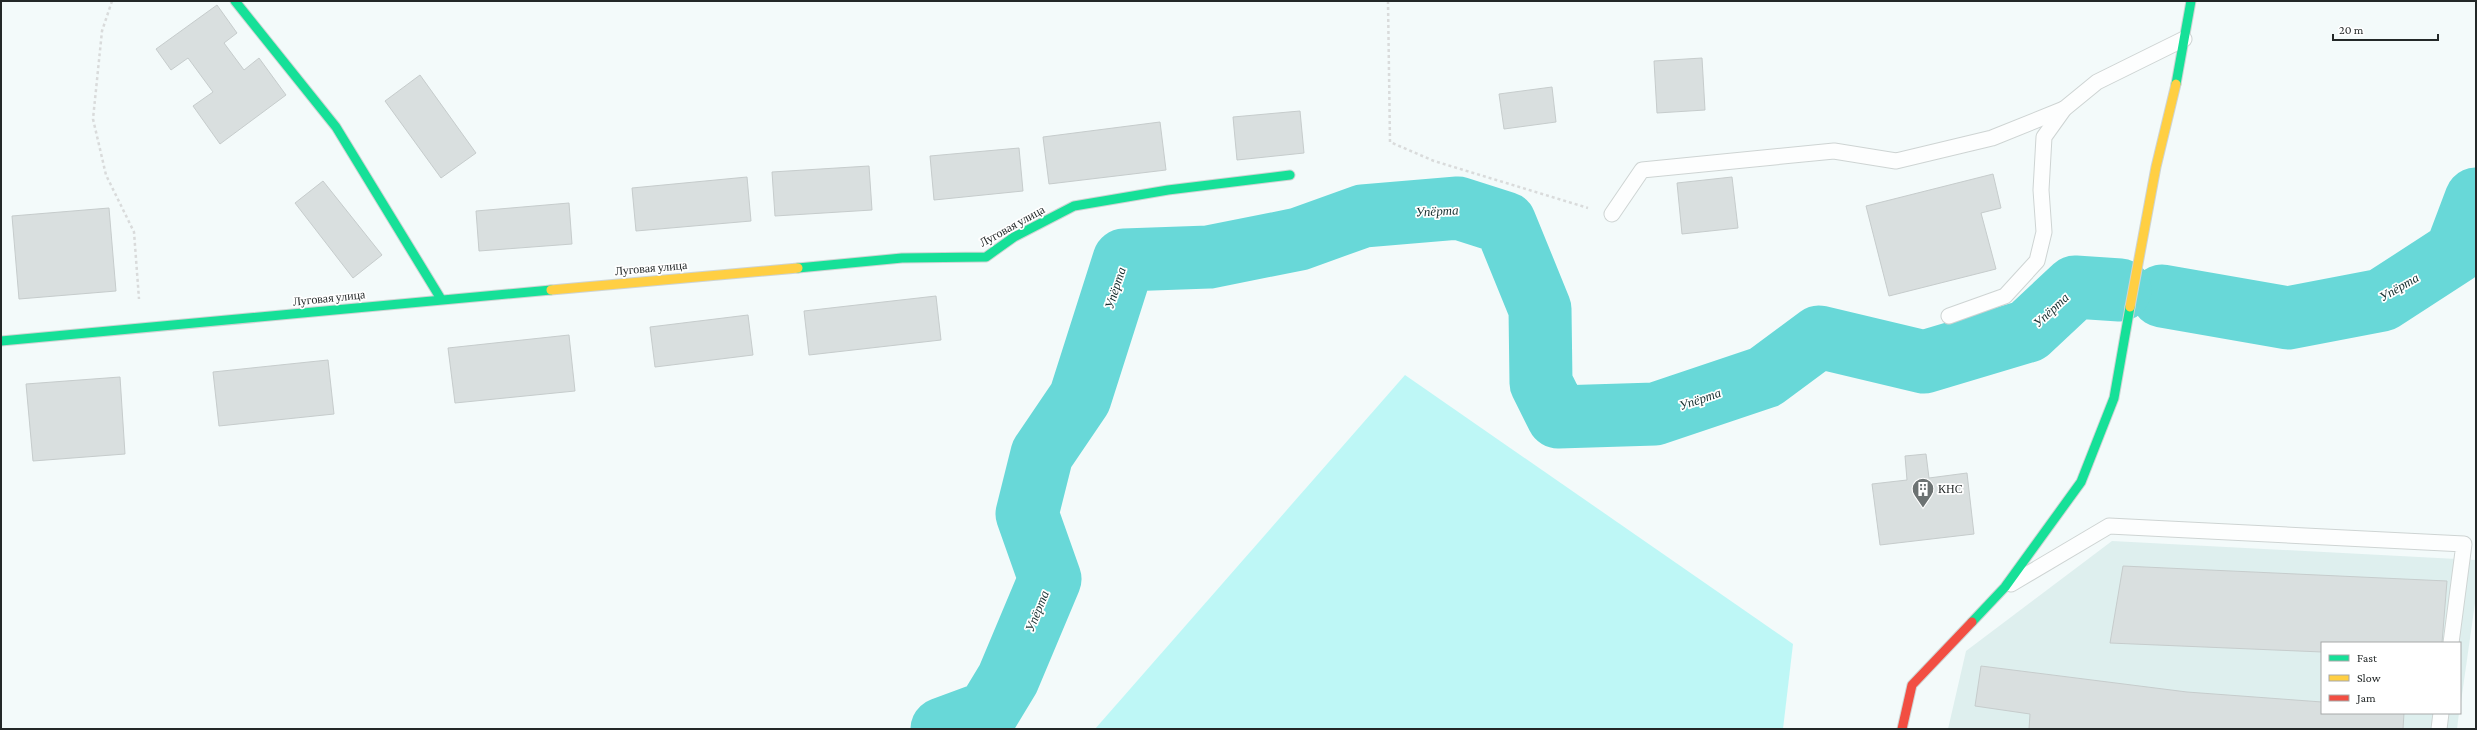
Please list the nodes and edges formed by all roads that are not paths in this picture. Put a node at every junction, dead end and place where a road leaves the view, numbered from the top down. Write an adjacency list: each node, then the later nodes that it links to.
1 (236, 1): 7 (street)
2 (2191, 1): 3 (street)
3 (2184, 40): 4 (lane); 10 (street)
4 (2064, 109): 6 (lane); 8 (lane)
5 (1290, 175): 7 (street, Луговая улица)
6 (1612, 214)
7 (441, 299): 9 (street, Луговая улица)
8 (1949, 316)
9 (1, 342)
10 (2005, 587): 11 (lane); 13 (street)
11 (2451, 642)
12 (2441, 714): 14 (lane)
13 (1902, 729)
14 (2439, 729)

